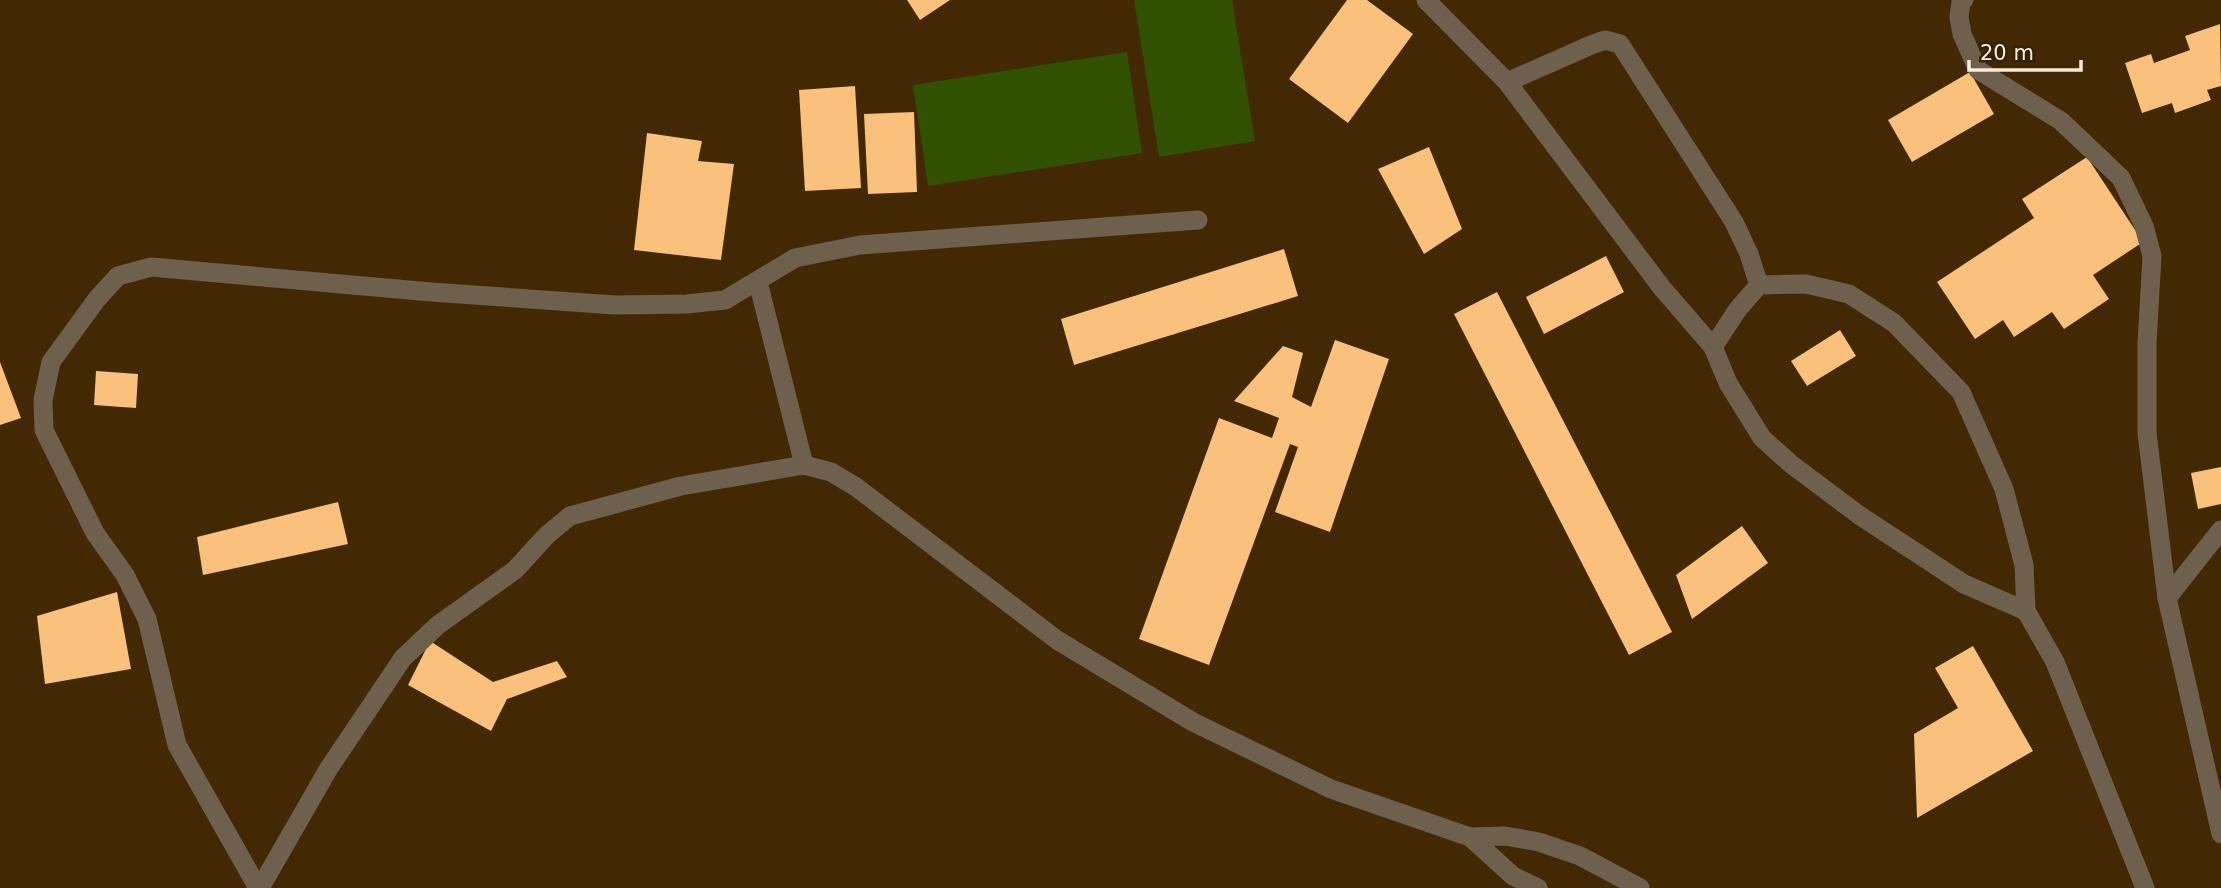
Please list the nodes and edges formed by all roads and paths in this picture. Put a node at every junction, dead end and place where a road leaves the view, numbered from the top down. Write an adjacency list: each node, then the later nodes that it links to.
1 (1426, 0): 3 (lane)
2 (1965, 0): 10 (lane)
3 (1507, 82): 6 (lane); 7 (lane)
4 (1198, 220): 5 (lane)
5 (758, 282): 8 (lane); 14 (lane)
6 (1759, 285): 7 (lane); 11 (lane)
7 (1713, 347): 11 (lane)
8 (804, 465): 13 (lane); 14 (lane)
9 (2221, 530): 10 (lane)
10 (2167, 598): 12 (lane)
11 (2026, 611): 17 (lane)
12 (2221, 834)
13 (1470, 837): 15 (lane); 16 (lane)
14 (259, 888)
15 (1538, 888)
16 (1640, 888)
17 (2145, 888)

